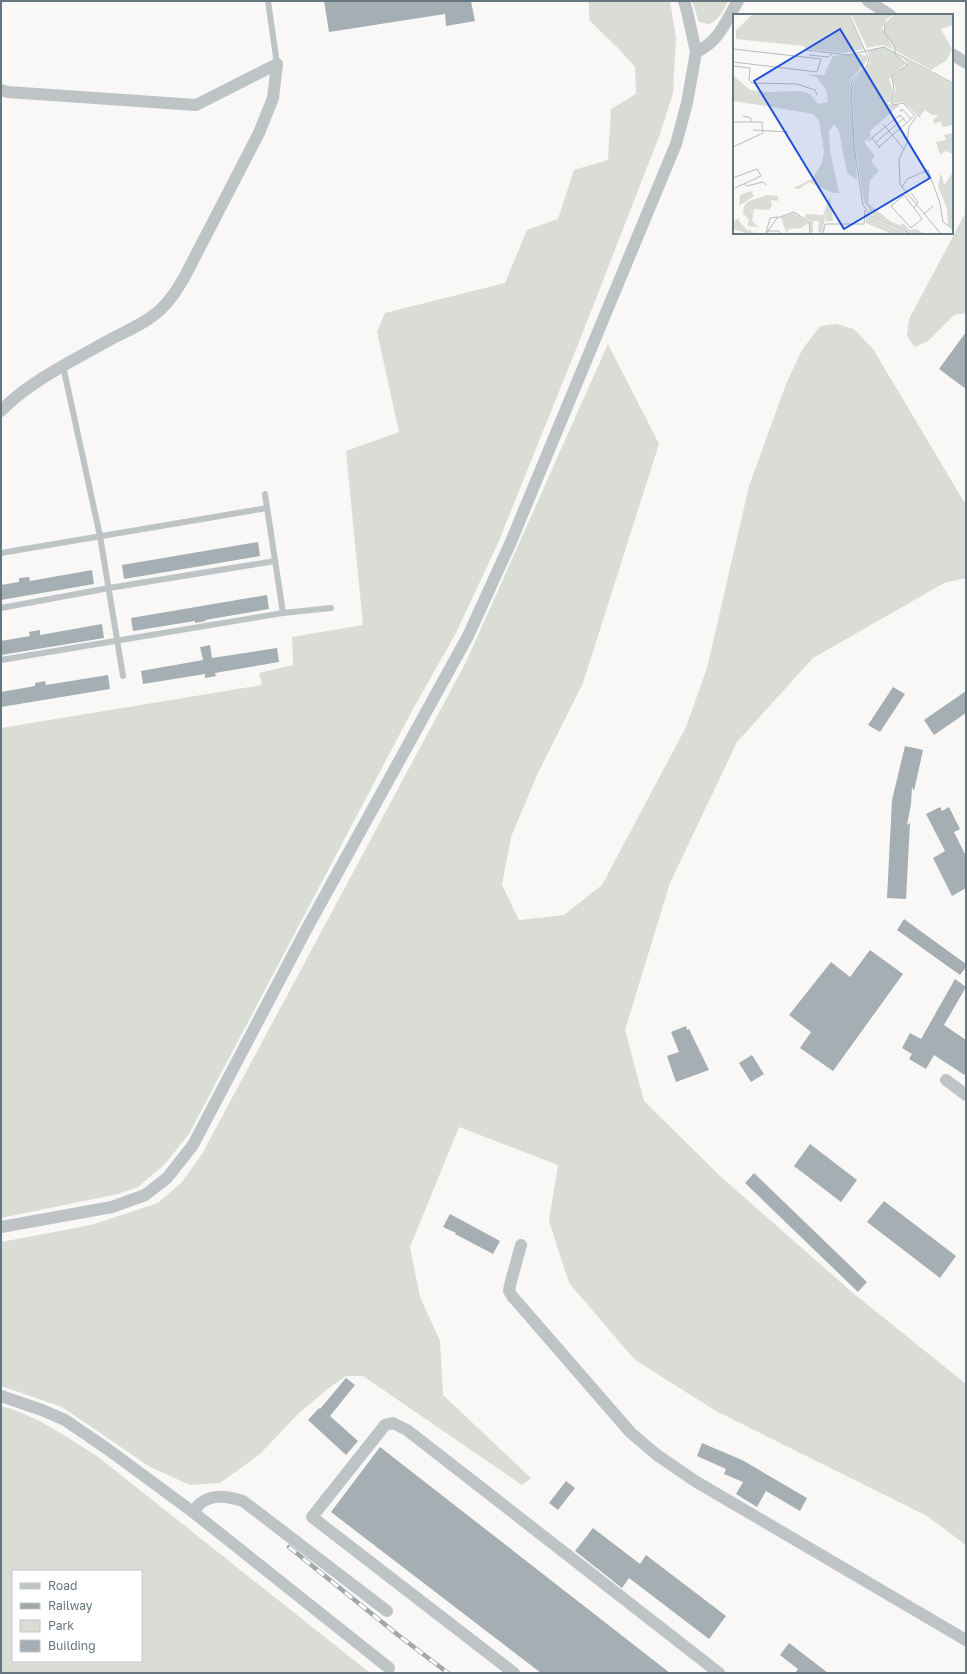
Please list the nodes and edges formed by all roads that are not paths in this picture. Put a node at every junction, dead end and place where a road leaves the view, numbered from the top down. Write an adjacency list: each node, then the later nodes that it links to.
1 (268, 1): 9 (lane)
2 (684, 1): 6 (street)
3 (738, 1): 6 (street)
4 (868, 1): 5 (street)
5 (888, 14)
6 (696, 52): 27 (street)
7 (953, 55): 8 (street)
8 (966, 63)
9 (277, 64): 10 (street); 11 (street)
10 (1, 90)
11 (63, 366): 12 (street); 15 (lane)
12 (1, 410)
13 (265, 494): 14 (lane)
14 (267, 508): 15 (lane); 17 (lane)
15 (100, 536): 16 (lane); 18 (lane)
16 (1, 553)
17 (275, 561): 18 (lane); 21 (lane)
18 (109, 588): 19 (lane); 22 (lane)
19 (1, 608)
20 (331, 608): 21 (lane)
21 (283, 614): 22 (lane)
22 (117, 641): 23 (lane); 24 (lane)
23 (1, 660)
24 (123, 676)
25 (946, 1080): 26 (street)
26 (966, 1095)
27 (1, 1227)
28 (521, 1245): 32 (street)
29 (1, 1396): 30 (street)
30 (193, 1512): 31 (street); 33 (street)
31 (387, 1611)
32 (966, 1640)
33 (389, 1668)
34 (514, 1673): 35 (street)
35 (719, 1673)

